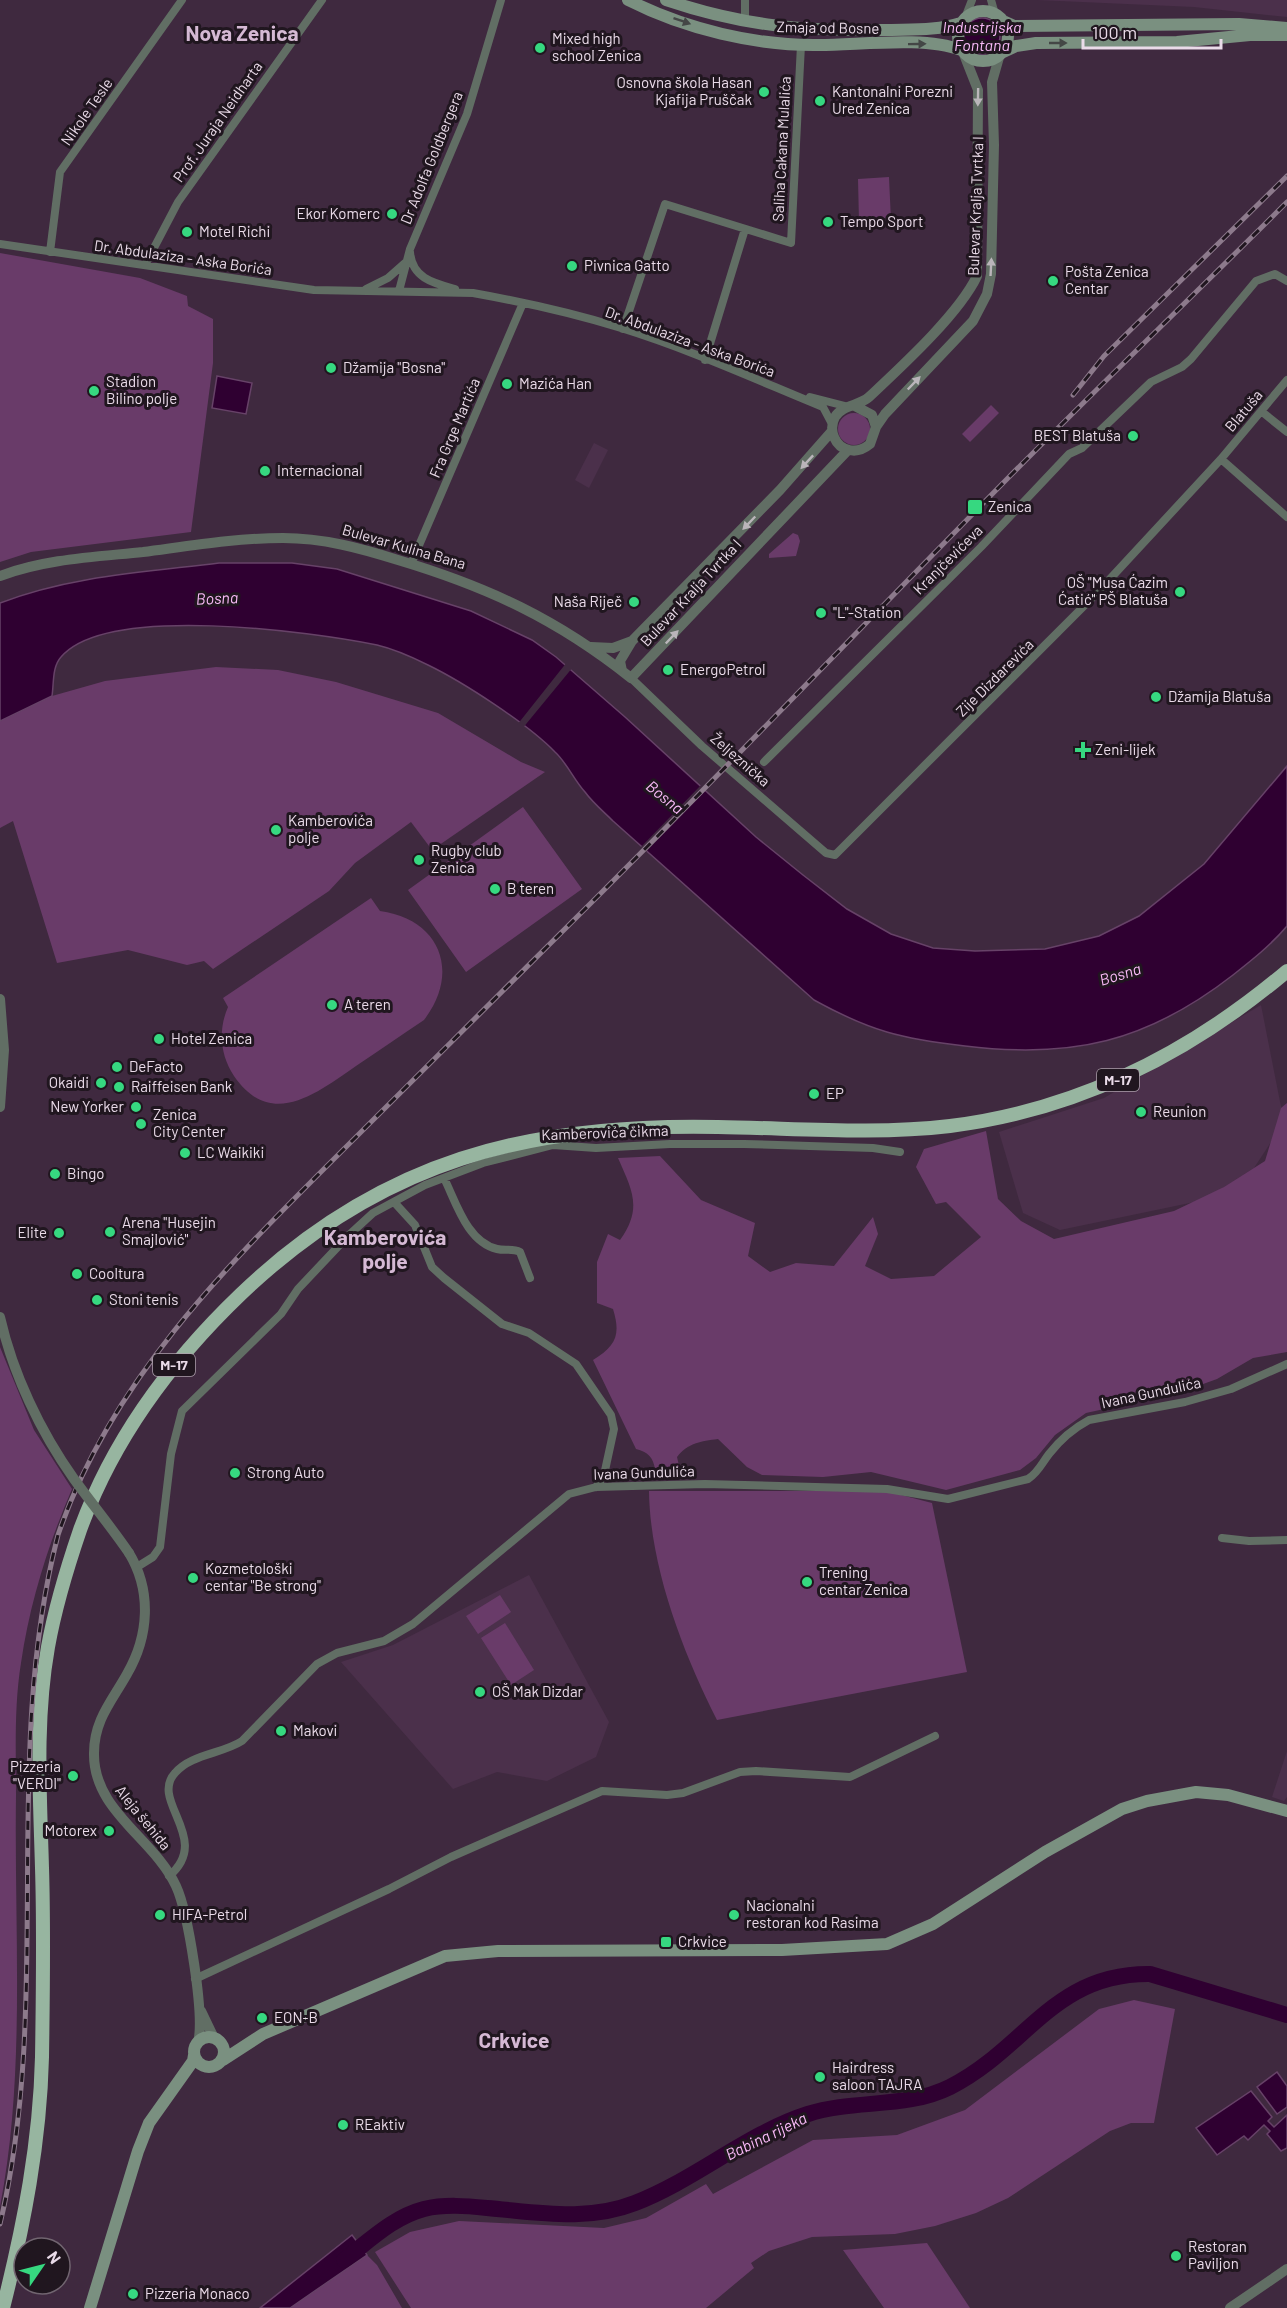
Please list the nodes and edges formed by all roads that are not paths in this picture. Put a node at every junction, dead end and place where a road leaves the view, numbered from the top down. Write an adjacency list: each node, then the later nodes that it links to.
1 (182, 0): 20 (street, Nikole Tesle)
2 (322, 0): 22 (street, Prof. Juraja Neidharta)
3 (501, 0): 19 (street, Dr Adolfa Goldbergera)
4 (628, 0): 14 (main road, Zmaja od Bosne, one-way to 14)
5 (666, 0): 11 (main road, Zmaja od Bosne)
6 (745, 0): 11 (street)
7 (972, 0): 10 (street)
8 (991, 0): 9 (street)
9 (999, 17): 10 (main road, Zmaja od Bosne); 12 (main road, Zmaja od Bosne); 16 (main road)
10 (963, 20): 11 (main road, Zmaja od Bosne); 15 (main road)
11 (745, 22)
12 (1287, 28)
13 (1287, 35): 16 (main road, Zmaja od Bosne, one-way to 13)
14 (801, 45): 15 (main road, Zmaja od Bosne, one-way to 15); 17 (street, Saliha Cakana Mulalića)
15 (962, 51): 16 (main road, Zmaja od Bosne); 32 (street, Bulevar Kralja Tvrtka I, one-way to 32)
16 (1001, 54): 34 (street, Bulevar Kralja Tvrtka I, one-way to 16)
17 (745, 229): 28 (street, Saliha Cakana Mulalića); 29 (street)
18 (0, 244): 20 (street, Dr. Abdulaziza - Aska Borića)
19 (410, 249): 21 (street, Dr Adolfa Goldbergera); 26 (street)
20 (50, 252): 22 (street, Dr. Abdulaziza - Aska Borića)
21 (405, 263): 24 (street); 25 (street, Dr Adolfa Goldbergera)
22 (146, 265): 24 (street, Dr. Abdulaziza - Aska Borića)
23 (1287, 281): 46 (street, Kranjčevićeva)
24 (363, 291): 25 (street, Dr. Abdulaziza - Aska Borića)
25 (399, 291): 26 (street, Dr. Abdulaziza - Aska Borića)
26 (473, 293): 27 (street, Dr. Abdulaziza - Aska Borića)
27 (523, 303): 28 (street, Dr. Abdulaziza - Aska Borića); 41 (street, Fra Grge Martića)
28 (623, 329): 29 (street, Dr. Abdulaziza - Aska Borića)
29 (705, 360): 31 (street, Dr. Abdulaziza - Aska Borića)
30 (1287, 380): 33 (street, Blatuša)
31 (794, 395): 32 (street, Dr. Abdulaziza - Aska Borića); 35 (street, Dr. Abdulaziza - Aska Borića)
32 (852, 406): 34 (street); 35 (street, Bulevar Kralja Tvrtka I)
33 (1262, 411): 36 (street); 38 (street, Blatuša)
34 (876, 427): 37 (street, Bulevar Kralja Tvrtka I)
35 (832, 428): 37 (street); 43 (street, Bulevar Kralja Tvrtka I, one-way to 43)
36 (1287, 432)
37 (848, 450): 45 (street, Bulevar Kralja Tvrtka I, one-way to 37)
38 (1221, 459): 39 (street, Blatuša); 40 (street)
39 (1170, 516): 47 (street, Zije Dizdarevića)
40 (1287, 517)
41 (411, 564): 42 (street, Bulevar Kulina Bana); 44 (street, Bulevar Kulina Bana)
42 (0, 576)
43 (632, 641): 44 (street, Bulevar Kralja Tvrtka I); 45 (street)
44 (588, 647): 45 (street, Bulevar Kulina Bana)
45 (626, 675): 47 (street, Željeznička)
46 (764, 762)
47 (835, 855)
48 (1287, 971): 73 (highway, M-17)
49 (0, 999): 50 (street)
50 (0, 1107)
51 (900, 1152): 52 (street, Kamberovića čikma)
52 (444, 1178): 53 (street, Kamberovića čikma); 54 (street)
53 (394, 1202): 57 (street); 60 (street, Kamberovića čikma)
54 (530, 1278)
55 (0, 1317): 60 (street, Aleja šehida, bridge)
56 (1287, 1364): 57 (street, Ivana Gundulića)
57 (596, 1487): 63 (street, Ivana Gundulića)
58 (1222, 1538): 59 (street)
59 (1287, 1540)
60 (137, 1567): 63 (street, Aleja šehida)
61 (935, 1736): 64 (street)
62 (1287, 1811): 66 (main road)
63 (169, 1876): 64 (street, Aleja šehida)
64 (195, 1978): 65 (street, Aleja šehida)
65 (198, 2002): 67 (street, Aleja šehida); 68 (street, Aleja šehida)
66 (254, 2039): 67 (main road); 69 (main road)
67 (217, 2040): 68 (main road); 69 (main road)
68 (196, 2049): 70 (main road); 71 (main road)
69 (223, 2060): 70 (main road)
70 (206, 2067): 71 (main road)
71 (177, 2084): 74 (main road)
72 (1287, 2269): 75 (street)
73 (3, 2308)
74 (90, 2308)
75 (1230, 2308)

